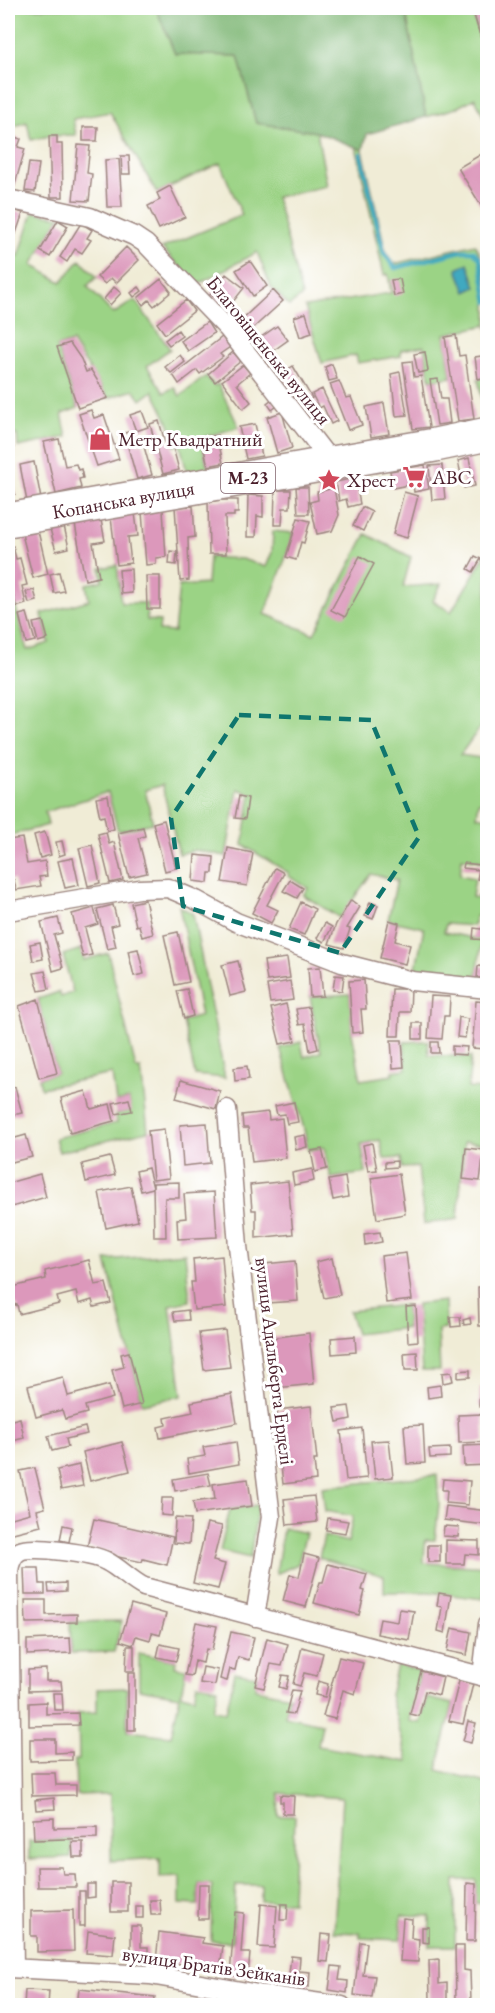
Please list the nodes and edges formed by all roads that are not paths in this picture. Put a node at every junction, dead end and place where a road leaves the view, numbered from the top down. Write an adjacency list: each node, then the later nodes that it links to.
1 (8, 199): 3 (street, Благовіщенська вулиця)
2 (488, 434): 3 (highway, Копанська вулиця / М-23)
3 (332, 463): 4 (highway, Копанська вулиця / М-23)
4 (8, 520)
5 (8, 911): 6 (street)
6 (488, 989)
7 (227, 1109): 8 (street, вулиця Адальберта Ерделі)
8 (255, 1617): 10 (street); 11 (street)
9 (488, 1624): 10 (street)
10 (485, 1677)
11 (11, 1968): 12 (street, вулиця Братів Зейканів)
12 (342, 2006)

